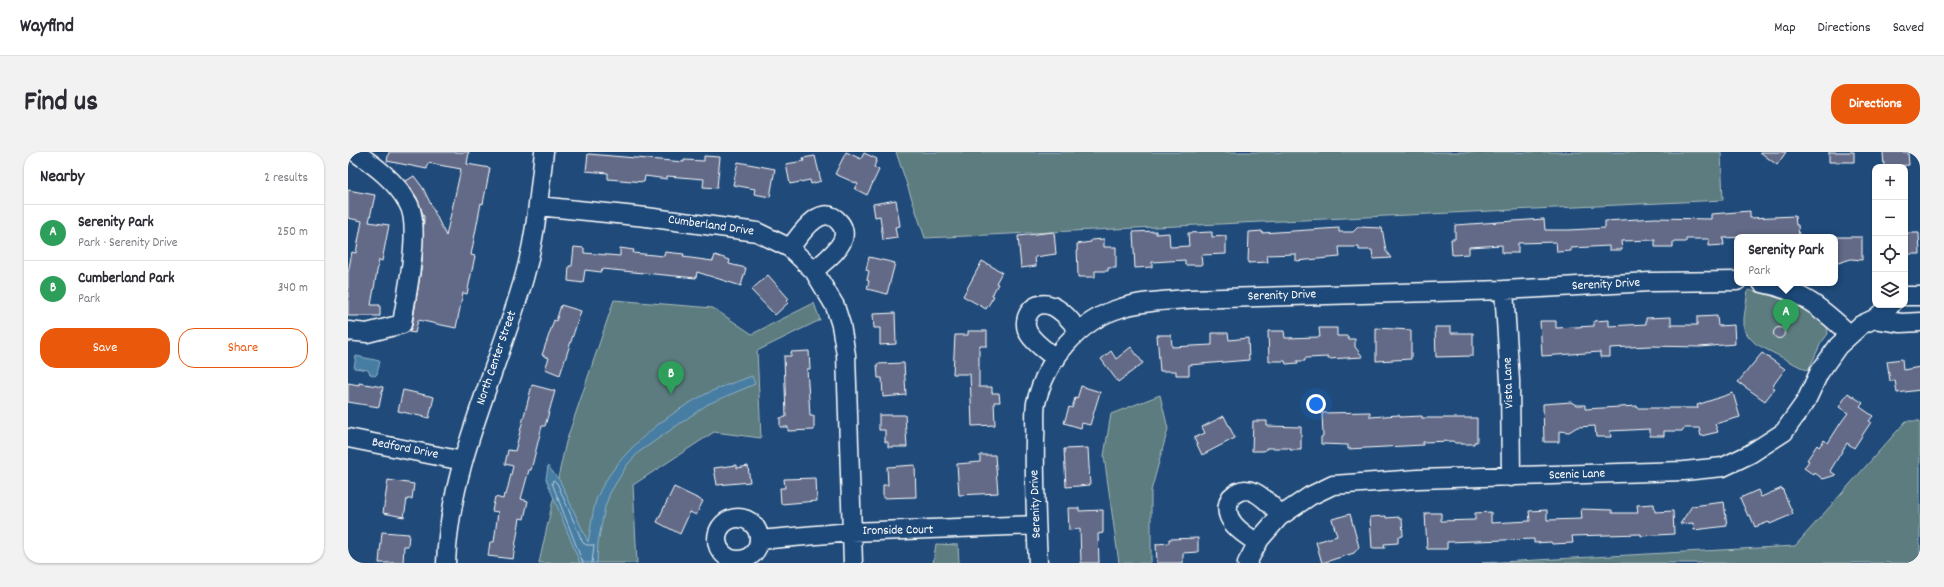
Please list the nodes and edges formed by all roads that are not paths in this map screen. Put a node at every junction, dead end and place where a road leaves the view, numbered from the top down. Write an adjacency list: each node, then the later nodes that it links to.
1 (352, 152): 4 (street)
2 (356, 152): 16 (street)
3 (544, 152): 5 (street, North Center Street)
4 (348, 156)
5 (538, 206): 6 (street, Cumberland Drive); 21 (street, North Center Street)
6 (790, 248): 7 (street, Cumberland Drive); 7 (street)
7 (814, 271): 25 (street, Cumberland Drive)
8 (1734, 281): 10 (street, Serenity Drive)
9 (1780, 286): 18 (street)
10 (1504, 290): 17 (street, Serenity Drive); 22 (street, Vista Lane)
11 (1908, 296): 12 (street)
12 (1920, 296)
13 (1887, 308): 14 (street, Scenic Lane)
14 (1874, 319): 15 (street); 18 (street, Scenic Lane)
15 (1920, 322)
16 (348, 331)
17 (1079, 331): 19 (street, Serenity Drive); 19 (street)
18 (1850, 334): 22 (street, Scenic Lane)
19 (1056, 359): 24 (street, Serenity Drive)
20 (348, 438): 21 (street, Bedford Drive)
21 (463, 462): 28 (street, North Center Street)
22 (1511, 477): 23 (street, Scenic Lane)
23 (1281, 515): 27 (street, Scenic Lane); 27 (street)
24 (1036, 525): 25 (street, Ironside Court); 30 (street, Serenity Drive)
25 (851, 532): 26 (street, Ironside Court); 29 (street, Cumberland Drive)
26 (759, 540)
27 (1258, 543): 31 (street, Scenic Lane)
28 (446, 563)
29 (853, 563)
30 (1038, 563)
31 (1247, 563)

